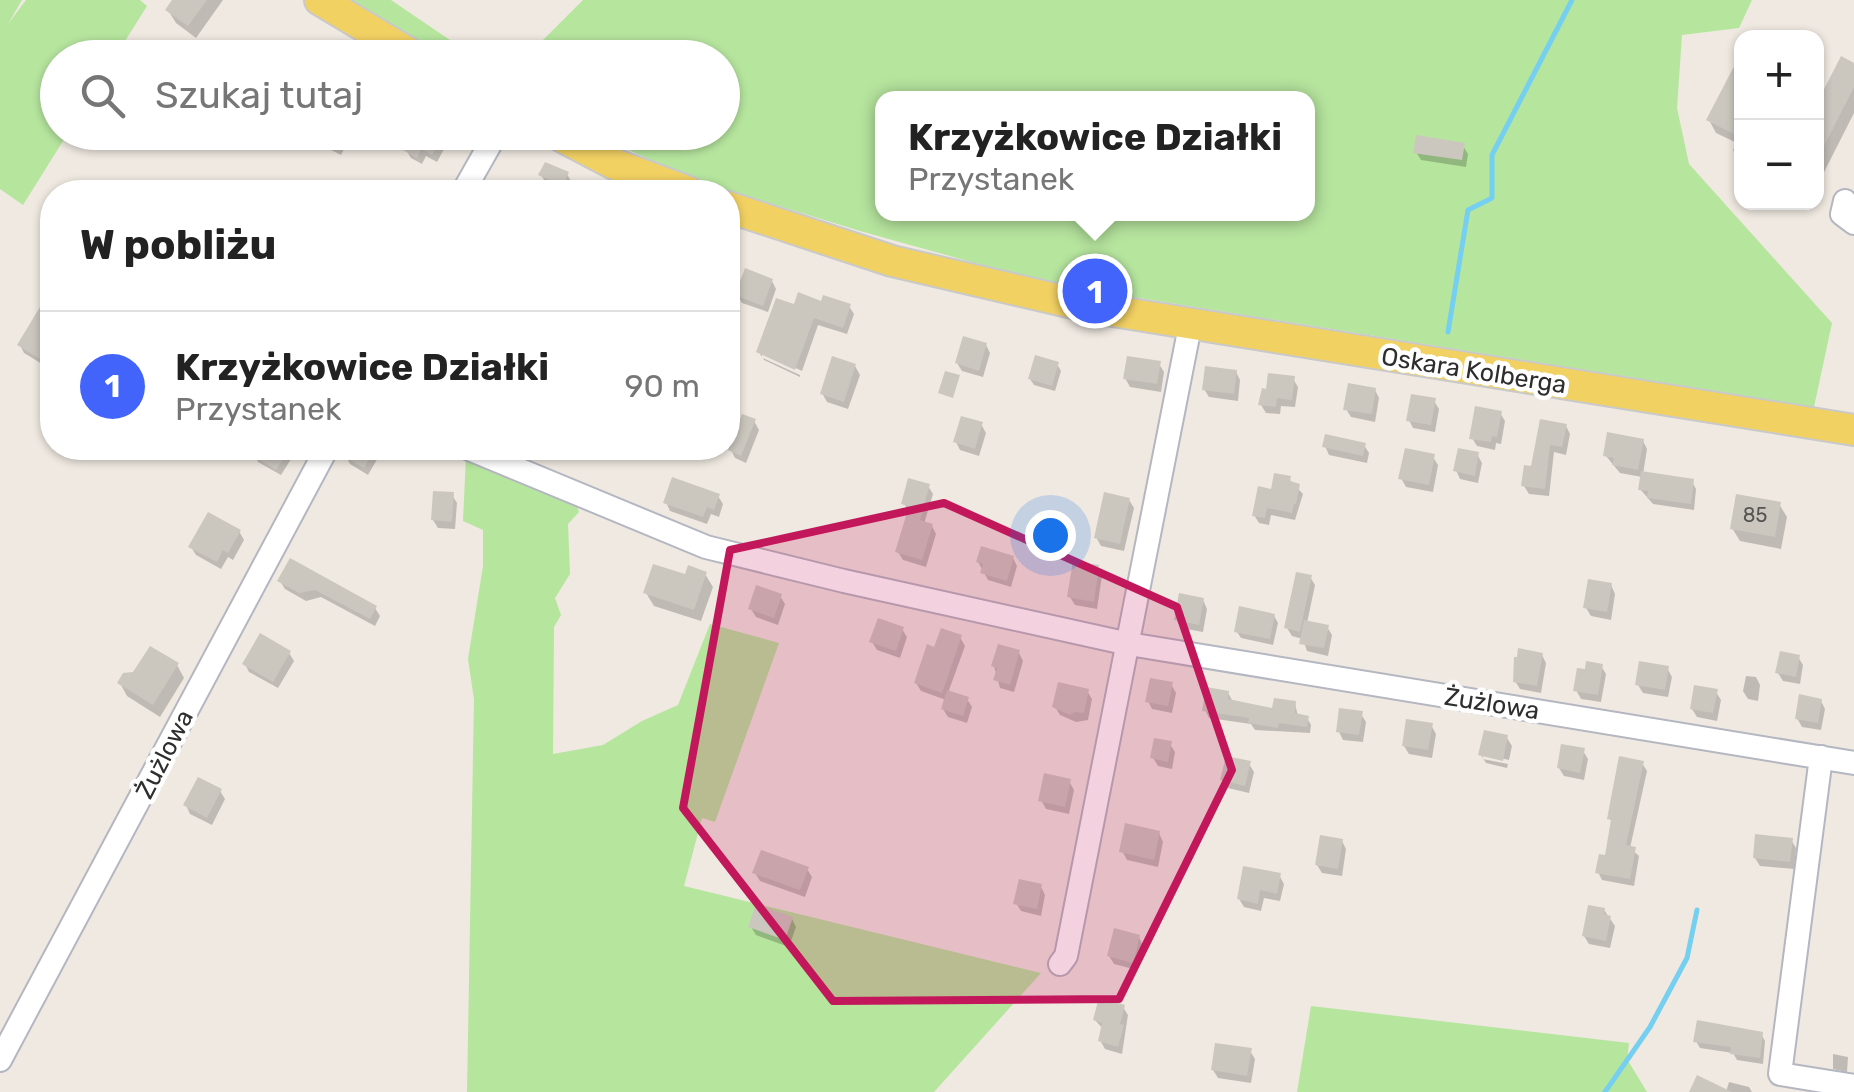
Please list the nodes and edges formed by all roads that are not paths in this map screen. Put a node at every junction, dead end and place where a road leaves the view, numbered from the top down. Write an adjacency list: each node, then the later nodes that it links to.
1 (320, 0): 2 (main road)
2 (387, 40)
3 (487, 150): 7 (street)
4 (587, 150): 6 (main road)
5 (609, 150): 6 (street)
6 (614, 164): 8 (main road)
7 (471, 180)
8 (656, 180)
9 (740, 211): 10 (main road, Oskara Kolberga)
10 (1190, 326): 11 (main road, Oskara Kolberga); 14 (street)
11 (1854, 430)
12 (321, 460): 18 (street, Żużlowa)
13 (495, 460): 14 (street, Żużlowa)
14 (1129, 644): 15 (street, Żużlowa); 17 (street)
15 (1821, 757): 16 (street, Żużlowa); 19 (street)
16 (1854, 762)
17 (1060, 964)
18 (0, 1060)
19 (1854, 1086)

